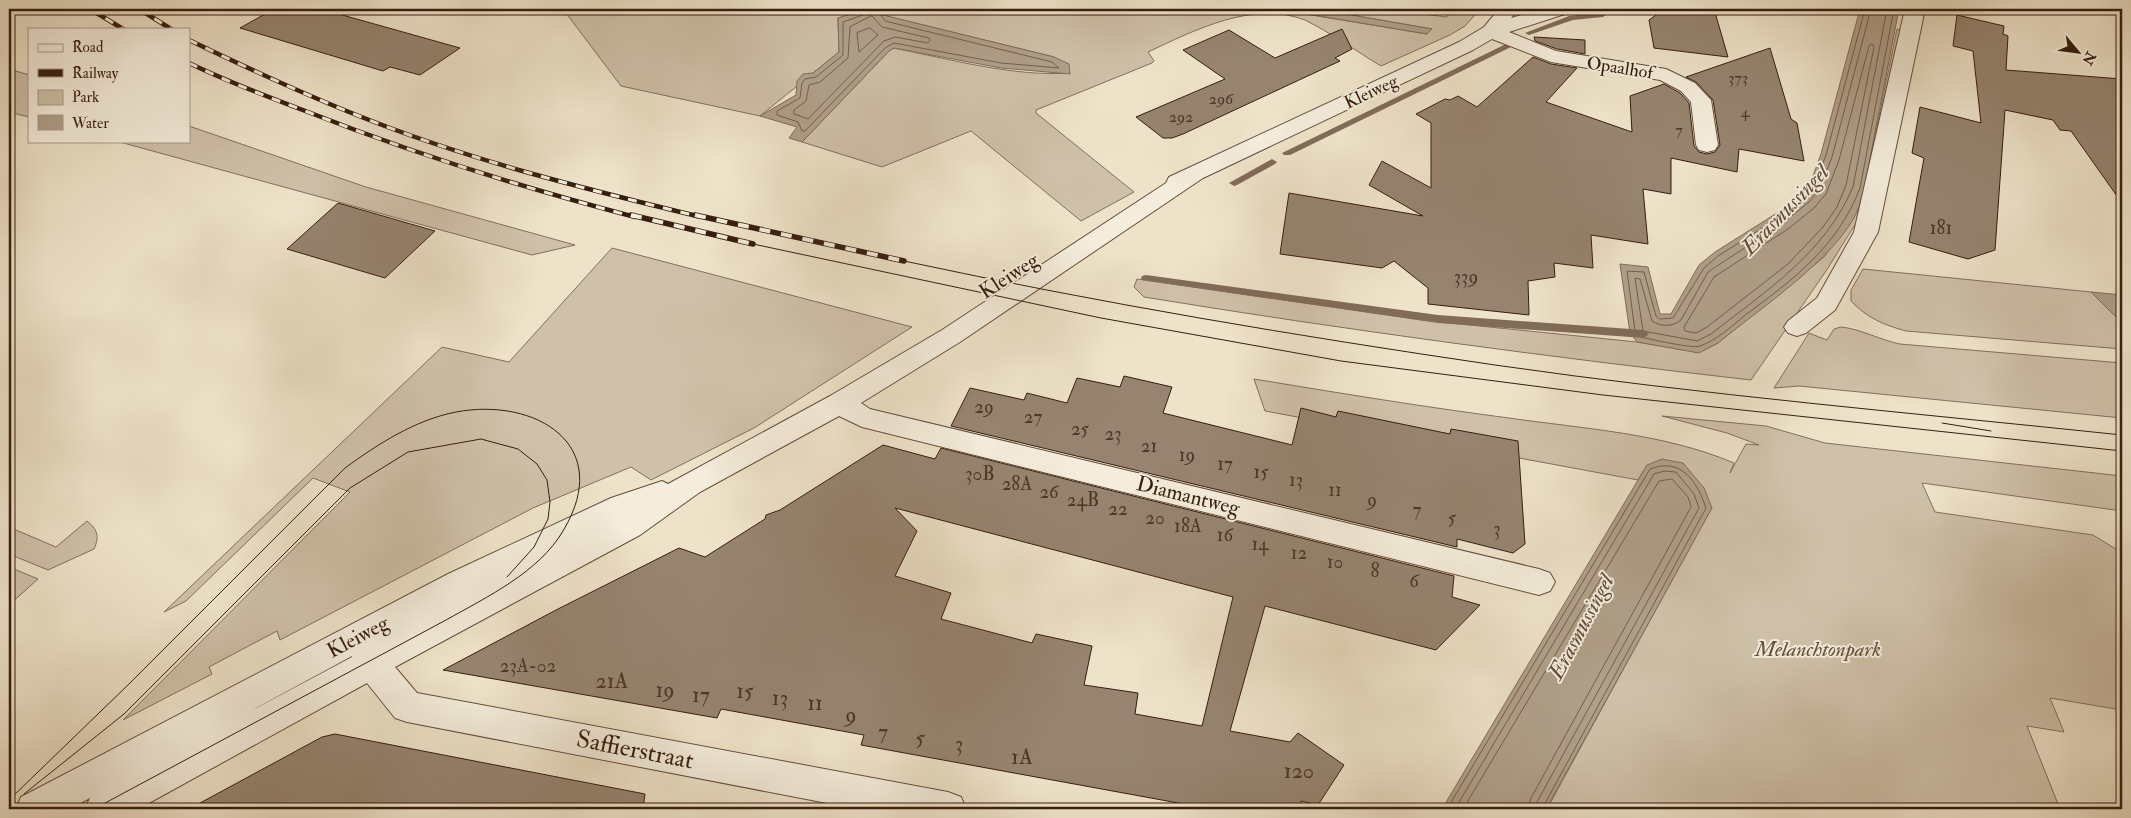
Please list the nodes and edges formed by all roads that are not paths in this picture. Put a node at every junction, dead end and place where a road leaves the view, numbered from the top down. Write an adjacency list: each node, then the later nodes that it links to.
1 (1509, 9): 4 (street, Kleiweg)
2 (1561, 9): 4 (street, Kleiweg)
3 (1915, 9): 6 (street)
4 (1491, 31): 5 (street, Opaalhof); 7 (street, Kleiweg)
5 (1707, 145)
6 (1797, 327)
7 (840, 403): 8 (street, Diamantweg); 9 (street, Kleiweg)
8 (1539, 582)
9 (366, 650): 10 (street, Kleiweg); 11 (street, Kleiweg); 12 (street, Saffierstraat)
10 (34, 809)
11 (103, 809)
12 (948, 809)

